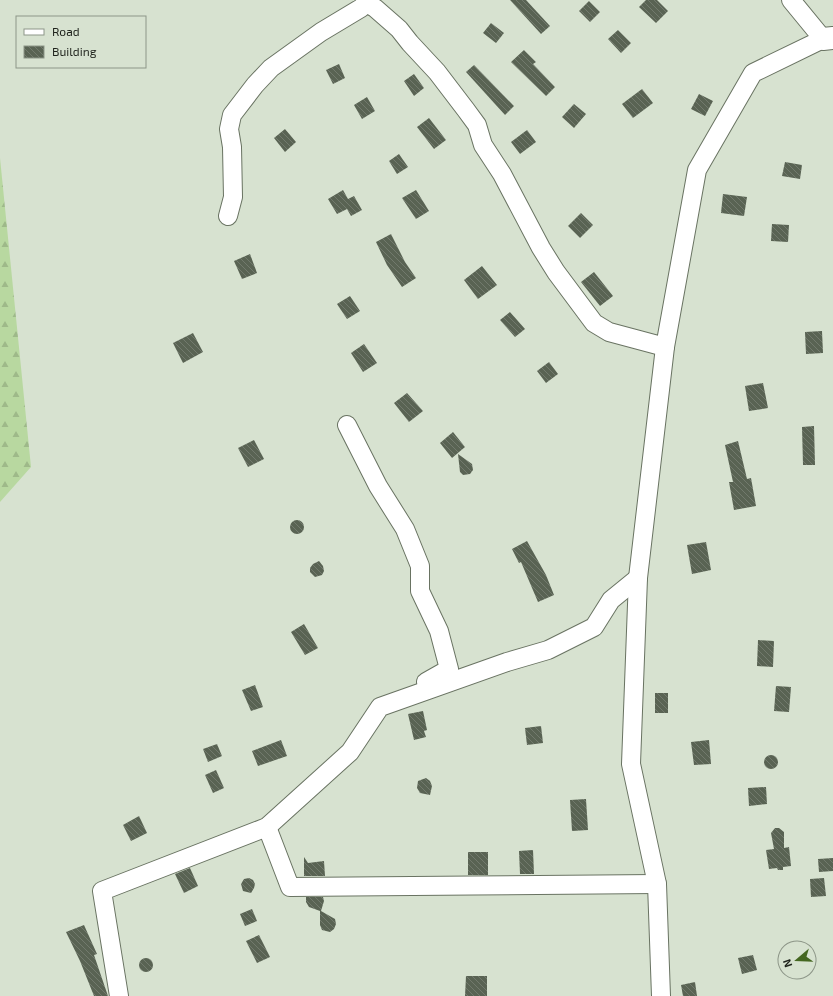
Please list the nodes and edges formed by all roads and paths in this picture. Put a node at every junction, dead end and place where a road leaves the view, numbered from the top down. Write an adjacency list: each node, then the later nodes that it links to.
1 (791, 0): 3 (street)
2 (368, 2): 4 (street); 5 (street)
3 (828, 38): 5 (street)
4 (228, 216)
5 (665, 347): 7 (street)
6 (347, 426): 8 (street)
7 (638, 578): 8 (street); 10 (street)
8 (380, 708): 9 (street)
9 (267, 827): 10 (street); 11 (street)
10 (658, 884): 12 (street)
11 (119, 996)
12 (660, 996)

